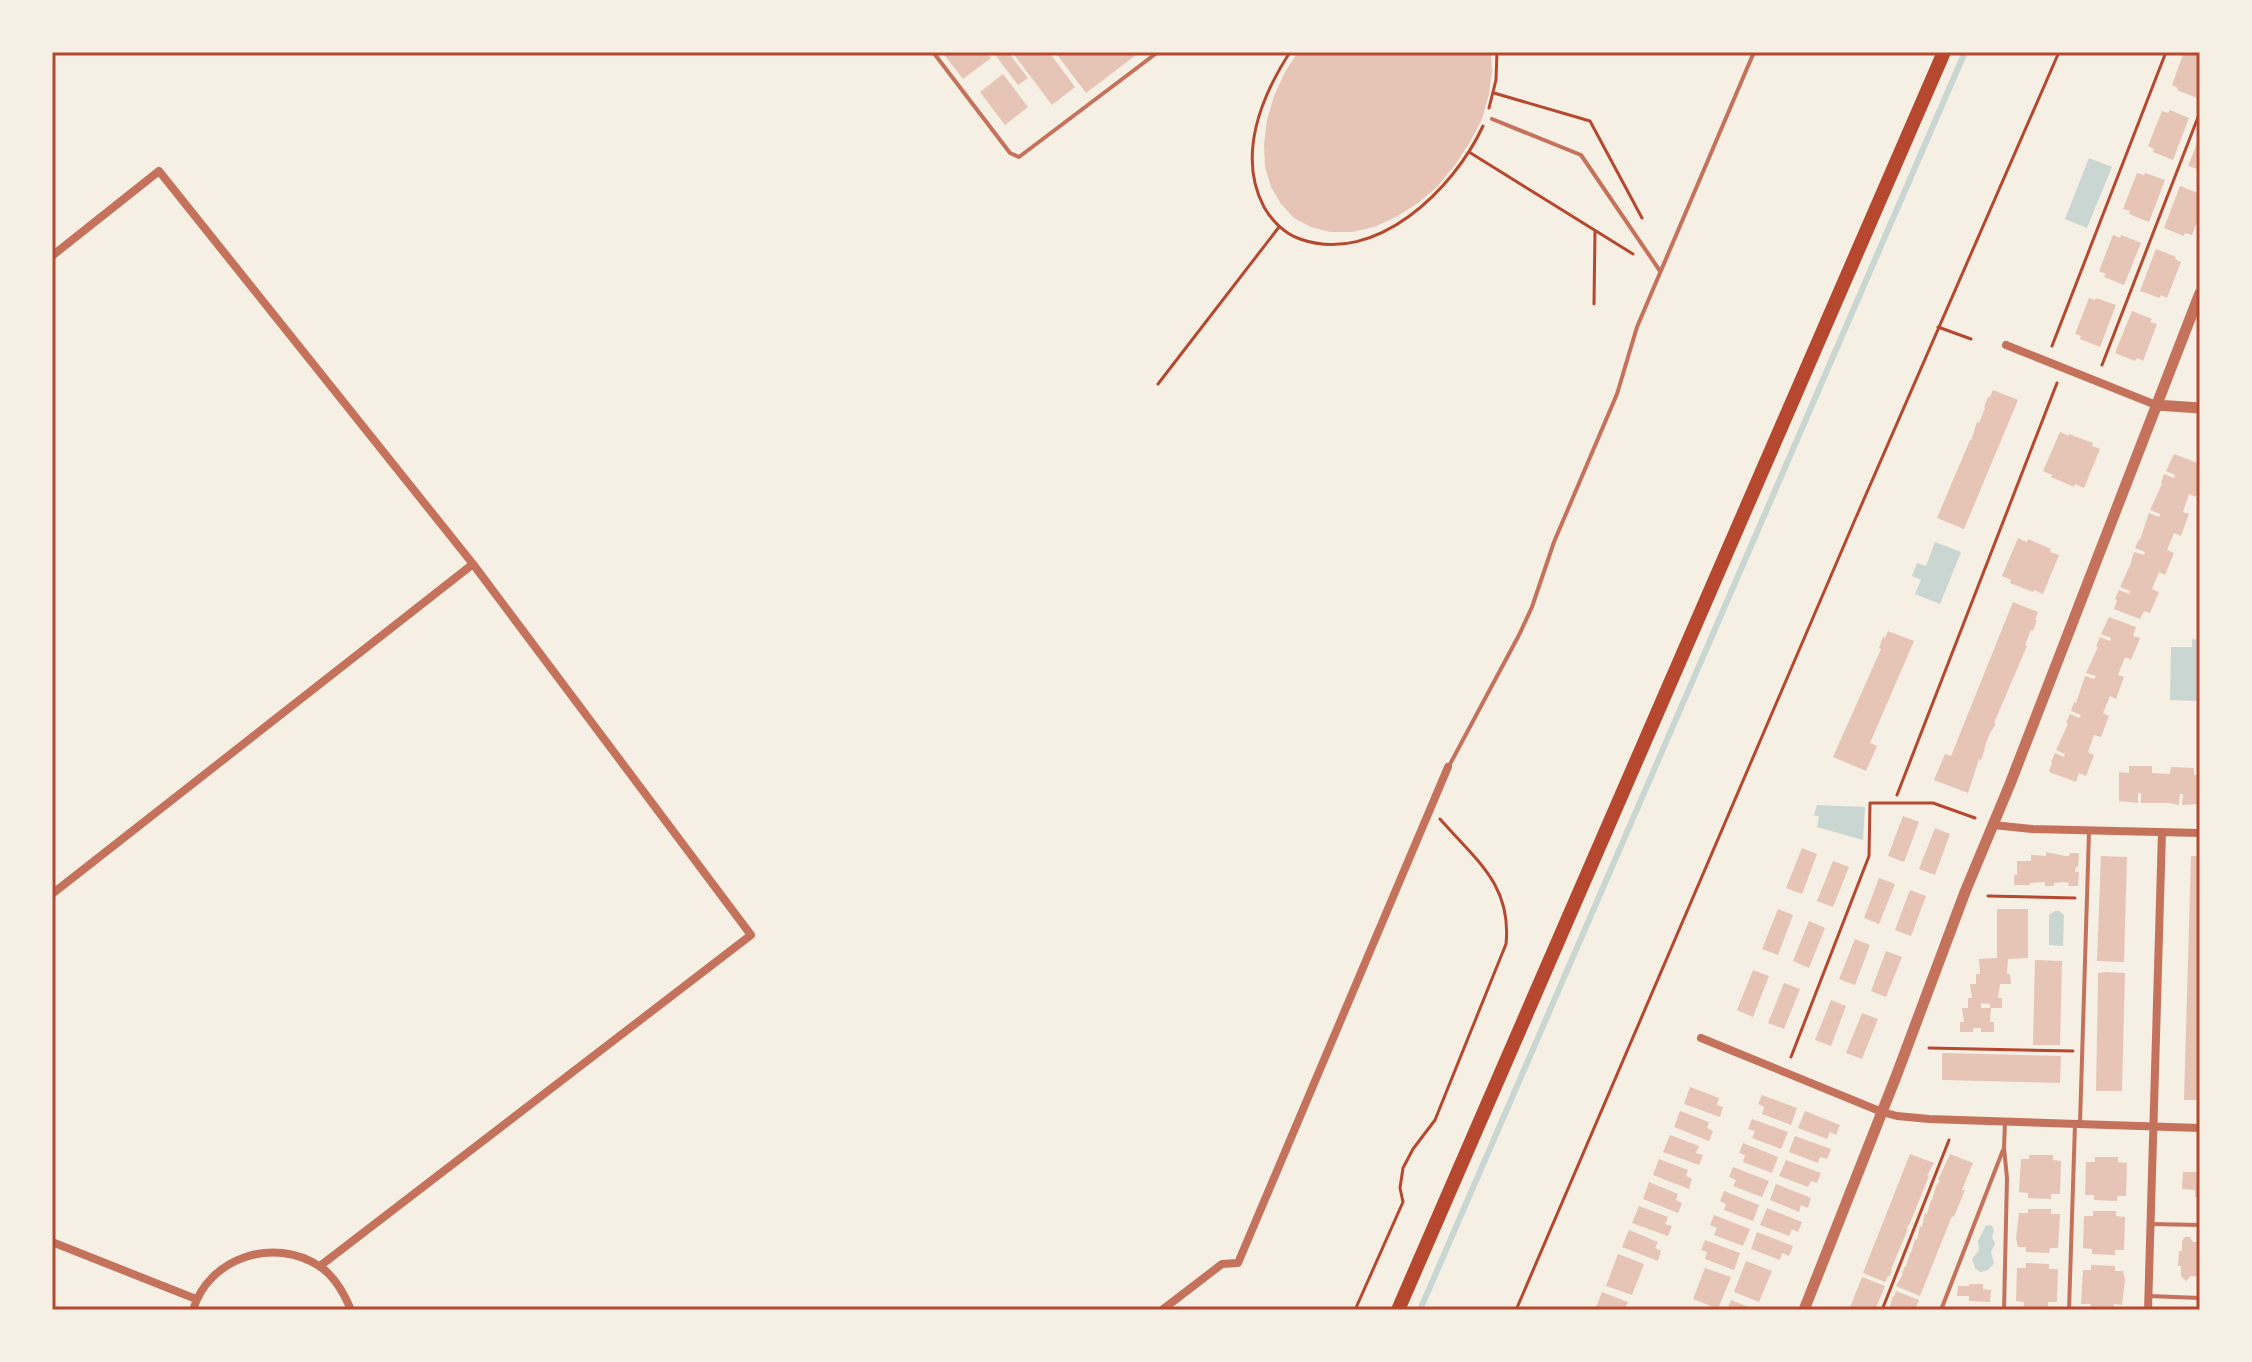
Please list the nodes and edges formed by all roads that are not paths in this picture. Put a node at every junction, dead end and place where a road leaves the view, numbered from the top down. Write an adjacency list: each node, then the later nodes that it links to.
1 (933, 52): 2 (lane)
2 (1158, 52)
3 (1754, 52): 7 (lane)
4 (1944, 52): 36 (highway)
5 (1492, 119): 7 (lane)
6 (52, 256): 12 (street)
7 (1660, 271): 13 (lane)
8 (2200, 293): 10 (street)
9 (2006, 345): 10 (street)
10 (2156, 405): 11 (street); 14 (street)
11 (2200, 408)
12 (473, 564): 18 (street); 29 (street)
13 (1448, 767): 35 (street)
14 (1993, 825): 15 (street); 20 (street)
15 (2089, 830): 16 (street); 22 (lane)
16 (2162, 832): 17 (street); 23 (street)
17 (2200, 833)
18 (52, 894)
19 (1701, 1038): 20 (street)
20 (1882, 1112): 21 (street); 37 (street)
21 (2005, 1122): 22 (street); 25 (lane)
22 (2077, 1124): 23 (street); 40 (lane)
23 (2154, 1127): 24 (street); 26 (street)
24 (2200, 1128)
25 (2004, 1148): 38 (lane); 39 (lane)
26 (2151, 1224): 27 (lane); 30 (street)
27 (2200, 1225)
28 (52, 1242): 32 (street)
29 (320, 1266): 32 (street); 34 (street)
30 (2149, 1296): 31 (lane); 41 (street)
31 (2200, 1298)
32 (196, 1299): 33 (street)
33 (193, 1310)
34 (351, 1310)
35 (1162, 1310)
36 (1398, 1310)
37 (1804, 1310)
38 (1941, 1310)
39 (2004, 1310)
40 (2069, 1310)
41 (2148, 1310)

